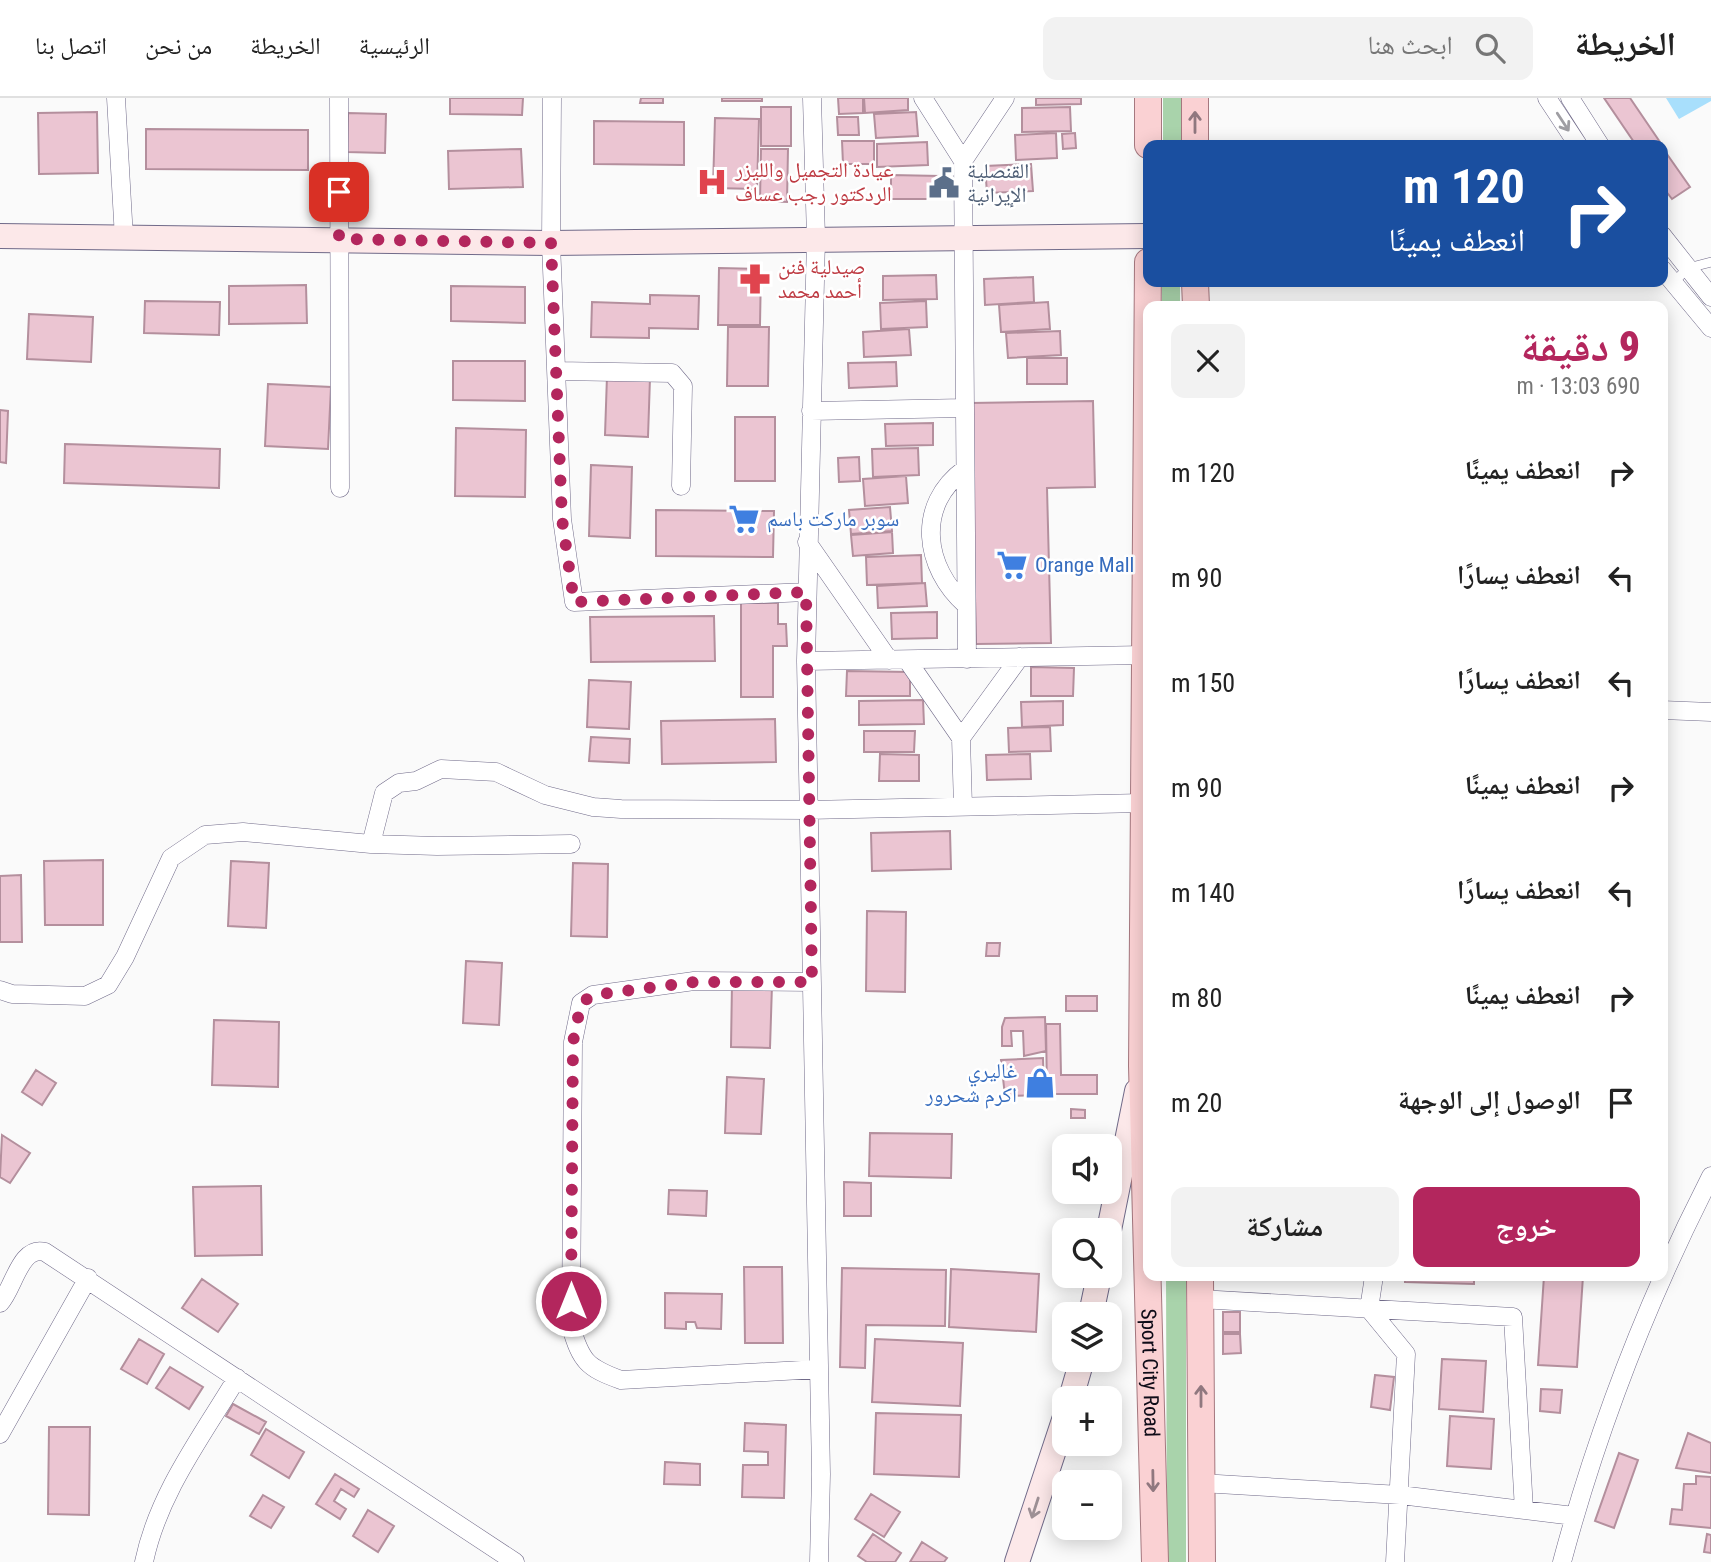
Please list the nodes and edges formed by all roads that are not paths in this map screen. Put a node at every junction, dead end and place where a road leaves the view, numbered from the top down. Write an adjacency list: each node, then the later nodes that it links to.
1 (116, 98): 19 (street)
2 (338, 98): 21 (street)
3 (552, 98): 23 (street)
4 (812, 98): 20 (street)
5 (923, 98): 15 (street)
6 (1005, 98): 15 (street)
7 (1148, 98): 11 (main road)
8 (1195, 98): 12 (main road, one-way to 8)
9 (1547, 98): 13 (street, one-way to 13)
10 (1570, 98): 14 (street)
11 (1148, 140)
12 (1195, 140)
13 (1575, 140)
14 (1597, 140)
15 (963, 161): 18 (street)
16 (0, 236): 19 (street)
17 (1143, 236): 18 (street)
18 (962, 237): 20 (street); 30 (street)
19 (124, 238): 21 (street)
20 (816, 238): 23 (street); 31 (street)
21 (339, 239): 23 (street); 34 (street)
22 (1668, 242): 25 (street)
23 (551, 243): 29 (street)
24 (1711, 262): 25 (lane)
25 (1688, 268): 26 (lane); 27 (street)
26 (1668, 276): 28 (street)
27 (1711, 297)
28 (1711, 328)
29 (558, 371): 33 (street); 36 (street)
30 (964, 408): 31 (street); 32 (street)
31 (811, 411): 35 (street)
32 (965, 469): 37 (street); 37 (street)
33 (681, 486)
34 (340, 488)
35 (807, 542): 36 (street); 41 (street)
36 (806, 592): 43 (street)
37 (967, 605): 40 (street)
38 (1143, 655): 39 (street)
39 (1020, 657): 40 (street); 46 (street)
40 (967, 659): 42 (street)
41 (888, 660): 42 (street); 43 (street)
42 (907, 660): 46 (street)
43 (806, 661): 49 (street)
44 (1668, 710): 45 (street)
45 (1711, 712)
46 (961, 738): 48 (street)
47 (1143, 803): 48 (street); 54 (main road, Sport City Road)
48 (963, 807): 49 (street)
49 (807, 810): 50 (street); 52 (street)
50 (371, 844): 51 (street); 53 (street)
51 (570, 844)
52 (812, 982): 66 (street); 66 (street)
53 (0, 990)
54 (1142, 1066): 55 (main road, Sport City Road, one-way to 55); 57 (street)
55 (1143, 1104)
56 (1711, 1175): 58 (street)
57 (1111, 1218)
58 (1668, 1271)
59 (88, 1278): 64 (street); 67 (street); 68 (street)
60 (1148, 1281): 78 (main road, Sport City Road, one-way to 78)
61 (1373, 1281): 65 (street)
62 (1663, 1281): 73 (street)
63 (1200, 1287): 65 (street); 70 (main road, one-way to 63)
64 (0, 1303)
65 (1369, 1309): 71 (street); 72 (street)
66 (819, 1369): 76 (street)
67 (237, 1378): 74 (street); 75 (street)
68 (0, 1434)
69 (1052, 1456): 77 (street, one-way to 77)
70 (1201, 1483): 71 (street); 79 (main road)
71 (1400, 1495): 72 (street); 80 (street)
72 (1524, 1510): 73 (street)
73 (1574, 1516): 81 (street)
74 (144, 1562)
75 (515, 1562)
76 (819, 1562)
77 (1017, 1562)
78 (1155, 1562)
79 (1202, 1562)
80 (1395, 1562)
81 (1562, 1562)

